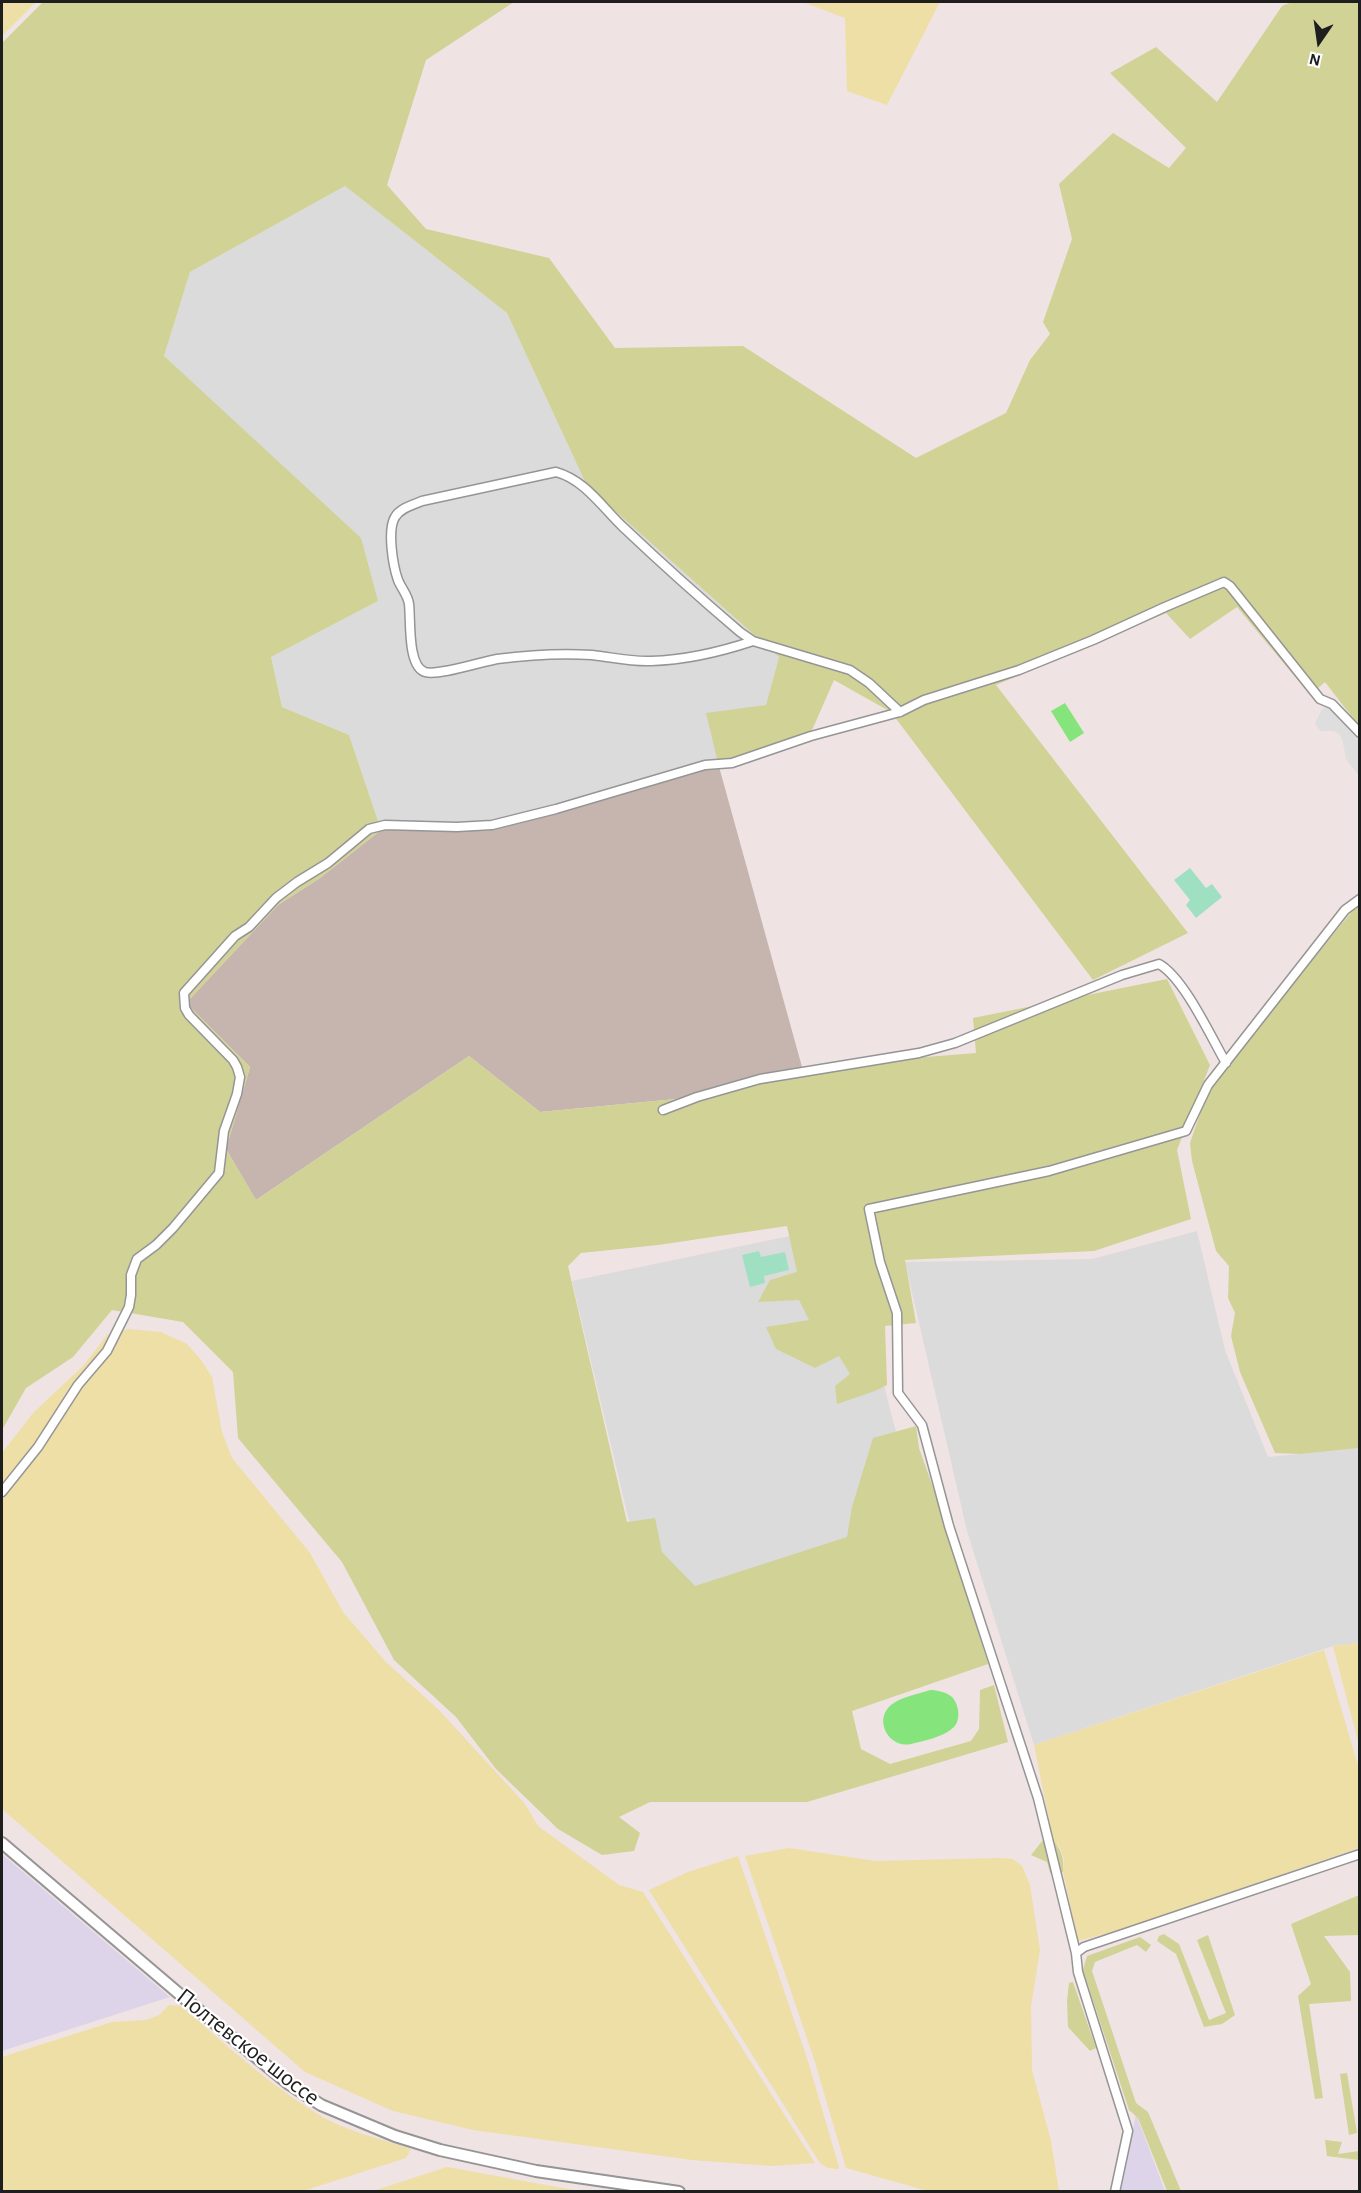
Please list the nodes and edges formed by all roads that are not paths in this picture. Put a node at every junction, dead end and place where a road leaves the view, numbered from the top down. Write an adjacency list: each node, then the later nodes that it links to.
1 (753, 641): 1 (street); 2 (street)
2 (900, 712): 3 (street); 7 (street)
3 (1359, 733)
4 (1359, 899): 5 (street)
5 (1226, 1063): 6 (street); 10 (street)
6 (663, 1110)
7 (2, 1492)
8 (2, 1843): 11 (street, Полтевское шоссе)
9 (1359, 1854): 10 (street)
10 (1076, 1953): 12 (street)
11 (679, 2192)
12 (1115, 2192)

